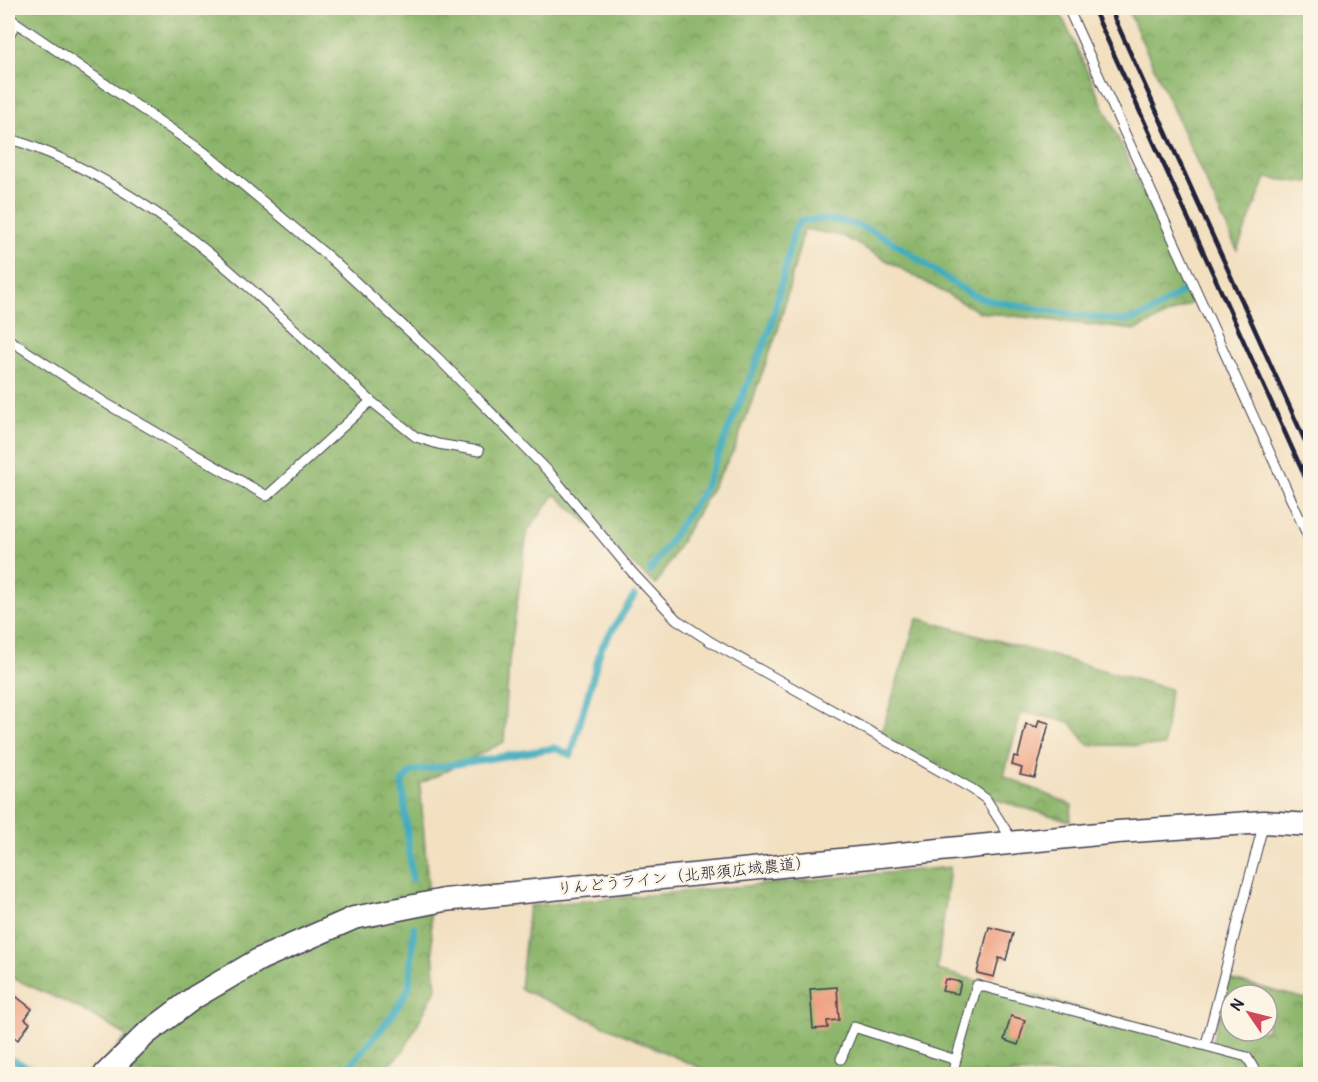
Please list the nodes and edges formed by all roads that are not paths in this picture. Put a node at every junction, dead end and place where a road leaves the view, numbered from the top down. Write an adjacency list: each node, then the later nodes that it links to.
1 (1068, 8): 8 (lane)
2 (12, 20): 3 (lane); 11 (lane)
3 (8, 37)
4 (8, 138): 6 (lane)
5 (8, 339): 6 (lane)
6 (371, 401): 7 (lane)
7 (479, 451)
8 (1311, 541)
9 (1264, 822): 10 (street, りんどうライン（北那須広域農道）); 11 (street, りんどうライン（北那須広域農道）); 12 (lane)
10 (1311, 825)
11 (1013, 842): 15 (street, りんどうライン（北那須広域農道）)
12 (1206, 1044): 14 (lane); 17 (lane)
13 (841, 1059): 14 (lane)
14 (956, 1060): 16 (lane)
15 (105, 1074)
16 (952, 1074)
17 (1257, 1074)

